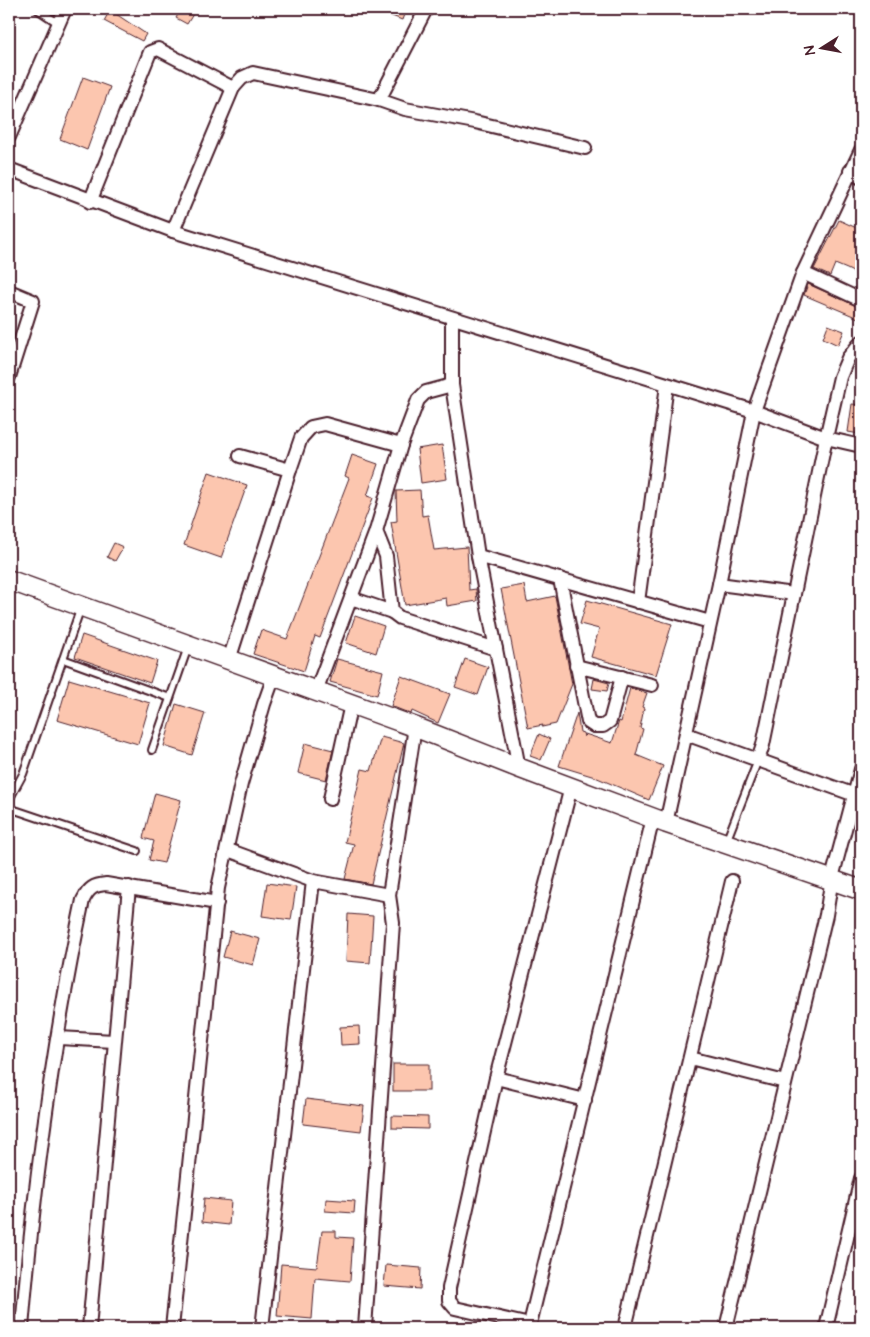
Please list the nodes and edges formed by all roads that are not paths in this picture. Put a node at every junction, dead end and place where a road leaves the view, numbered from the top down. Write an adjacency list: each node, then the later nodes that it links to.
1 (37, 9): 4 (lane)
2 (66, 9): 4 (street)
3 (426, 9): 6 (street)
4 (58, 23): 7 (street)
5 (233, 88): 6 (street); 12 (street); 13 (street)
6 (379, 100): 8 (street)
7 (9, 136)
8 (585, 148)
9 (861, 150): 11 (street)
10 (9, 170): 12 (street)
11 (856, 174): 14 (street)
12 (90, 202): 13 (street)
13 (173, 231): 17 (street)
14 (803, 273): 16 (street); 22 (street)
15 (9, 290): 19 (street)
16 (861, 300)
17 (452, 318): 20 (street); 21 (street)
18 (861, 342): 23 (street)
19 (9, 372)
20 (452, 385): 24 (street); 29 (street)
21 (667, 386): 22 (street); 35 (street)
22 (754, 411): 23 (street); 32 (street)
23 (826, 438): 25 (street); 33 (street)
24 (401, 444): 27 (street); 28 (street)
25 (861, 446)
26 (240, 456): 27 (street)
27 (290, 470): 42 (street)
28 (376, 531): 34 (street); 37 (street)
29 (478, 556): 30 (street); 40 (street)
30 (560, 579): 35 (street); 43 (street)
31 (9, 580): 36 (street)
32 (719, 584): 33 (street); 38 (street)
33 (794, 594): 53 (street)
34 (351, 598): 37 (street); 47 (street)
35 (638, 602): 38 (street)
36 (81, 606): 39 (street); 41 (lane)
37 (392, 612): 40 (street)
38 (710, 622): 51 (street)
39 (188, 645): 42 (street); 48 (lane)
40 (496, 649): 54 (street)
41 (63, 659): 48 (lane); 59 (lane)
42 (229, 660): 44 (street)
43 (576, 666): 45 (street); 45 (street)
44 (274, 676): 47 (street); 63 (street)
45 (622, 677): 46 (street)
46 (652, 685)
47 (316, 691): 49 (street)
48 (170, 698): 52 (lane)
49 (351, 704): 50 (street); 58 (street)
50 (415, 727): 54 (street); 70 (street)
51 (686, 734): 53 (street); 61 (street)
52 (152, 750)
53 (758, 760): 57 (street); 62 (lane)
54 (518, 768): 56 (street)
55 (861, 769): 57 (street)
56 (570, 787): 61 (street); 75 (street)
57 (855, 795): 65 (street)
58 (330, 799)
59 (9, 800)
60 (9, 808): 64 (lane)
61 (660, 820): 62 (street); 77 (street)
62 (726, 843): 65 (street)
63 (228, 850): 67 (street); 71 (street)
64 (137, 851)
65 (832, 878): 69 (street); 76 (street)
66 (732, 881): 74 (street)
67 (313, 882): 70 (street); 83 (street)
68 (129, 886): 71 (street); 72 (street); 73 (street)
69 (861, 890)
70 (389, 895): 84 (street)
71 (216, 903): 82 (street)
72 (59, 1038): 73 (street); 80 (street)
73 (114, 1041): 81 (street)
74 (690, 1058): 76 (street); 85 (street)
75 (496, 1078): 77 (street); 79 (street)
76 (785, 1082): 86 (street)
77 (585, 1100): 79 (street)
78 (861, 1178): 87 (street)
79 (530, 1327)
80 (22, 1328)
81 (89, 1328)
82 (172, 1328)
83 (262, 1328)
84 (365, 1328)
85 (625, 1328)
86 (726, 1328)
87 (826, 1328)

